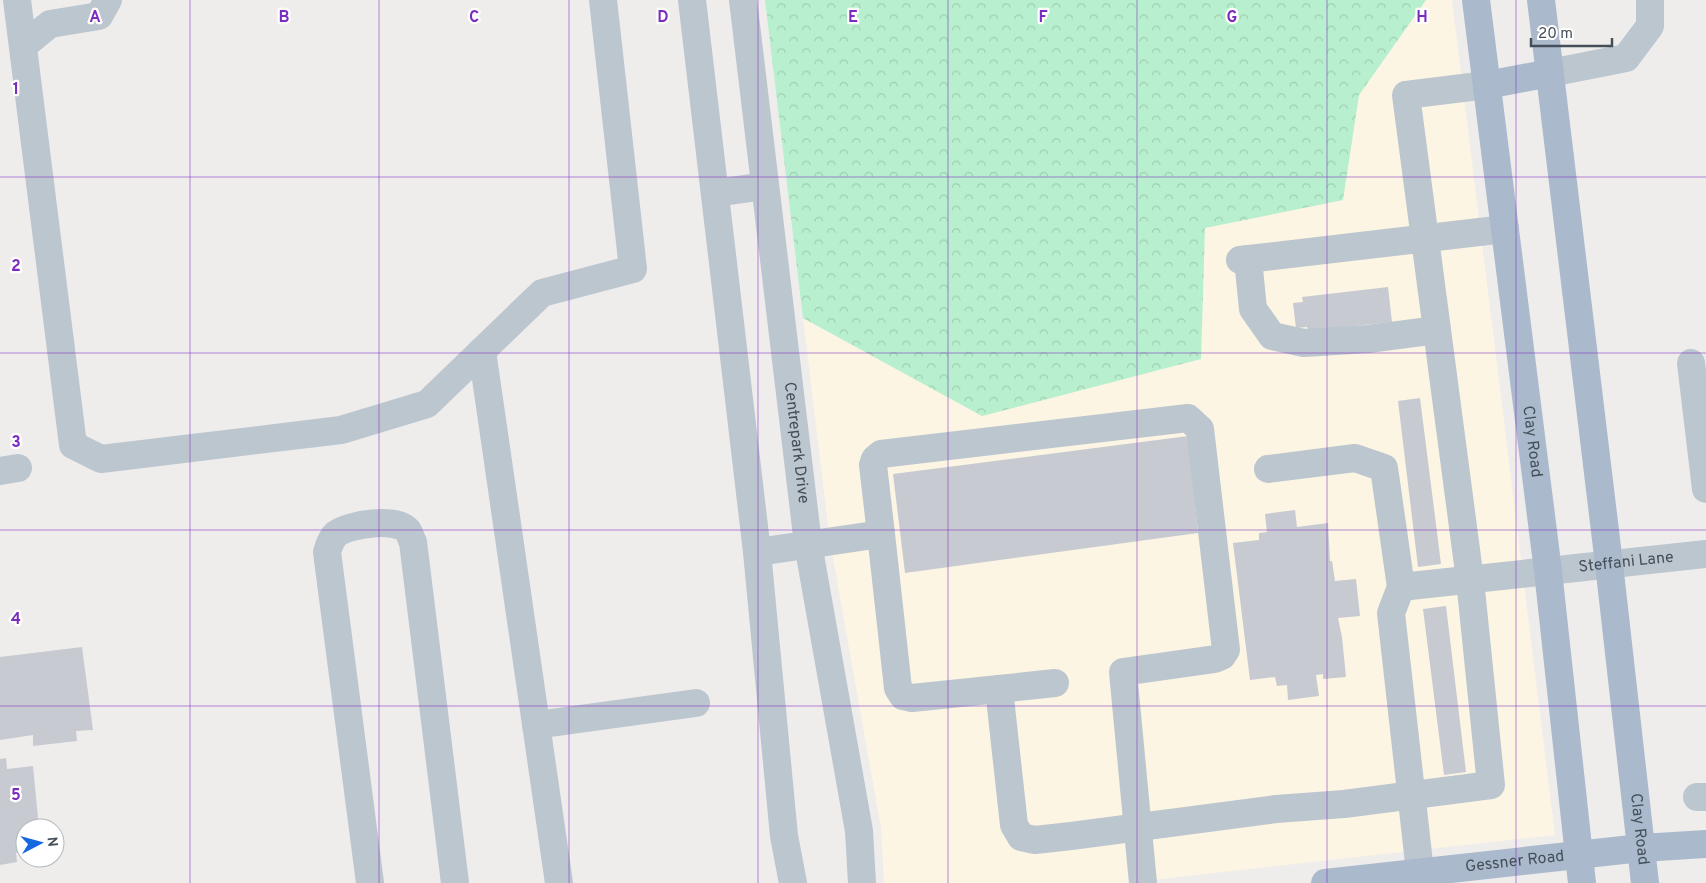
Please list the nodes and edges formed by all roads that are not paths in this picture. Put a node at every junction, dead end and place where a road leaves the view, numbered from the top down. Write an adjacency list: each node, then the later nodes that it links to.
1 (17, 0): 9 (street)
2 (108, 0): 9 (street)
3 (603, 0): 17 (street)
4 (692, 0): 13 (street)
5 (743, 0): 12 (street, Centrepark Drive)
6 (1476, 0): 11 (main road, Clay Road)
7 (1541, 0): 10 (main road, Clay Road)
8 (1650, 0): 10 (street)
9 (23, 46): 17 (street)
10 (1550, 73): 11 (main road); 25 (main road, Clay Road)
11 (1487, 85): 14 (main road, Clay Road); 15 (street)
12 (765, 186): 13 (street); 22 (street, Centrepark Drive)
13 (714, 193): 23 (street)
14 (1505, 230): 15 (street); 26 (main road, Clay Road)
15 (1425, 239): 16 (street); 16 (street)
16 (1437, 330): 27 (street)
17 (482, 351): 32 (street)
18 (1691, 362): 20 (street)
19 (1268, 469): 28 (street)
20 (1706, 488)
21 (881, 534): 22 (street); 30 (street); 34 (street)
22 (808, 544): 23 (street); 43 (street, Centrepark Drive)
23 (757, 552): 42 (street)
24 (1706, 554): 25 (street, Steffani Lane)
25 (1609, 564): 26 (street, Steffani Lane); 36 (main road, Clay Road)
26 (1548, 571): 27 (street, Steffani Lane); 37 (main road, Clay Road)
27 (1470, 580): 28 (street, Steffani Lane); 33 (street)
28 (1401, 587): 33 (street)
29 (1055, 683): 30 (street)
30 (999, 689): 34 (street)
31 (696, 703): 32 (street)
32 (536, 725): 41 (street)
33 (1412, 796): 34 (street); 38 (street)
34 (1138, 827): 44 (street)
35 (1706, 844): 36 (main road, Gessner Road)
36 (1641, 848): 37 (main road, Gessner Road); 47 (main road, Clay Road)
37 (1579, 855): 38 (main road, Gessner Road); 46 (main road, Clay Road)
38 (1420, 872): 45 (main road, Gessner Road)
39 (370, 883): 40 (street)
40 (455, 883)
41 (559, 883)
42 (793, 883)
43 (862, 883)
44 (1144, 883)
45 (1325, 883)
46 (1582, 883)
47 (1645, 883)

